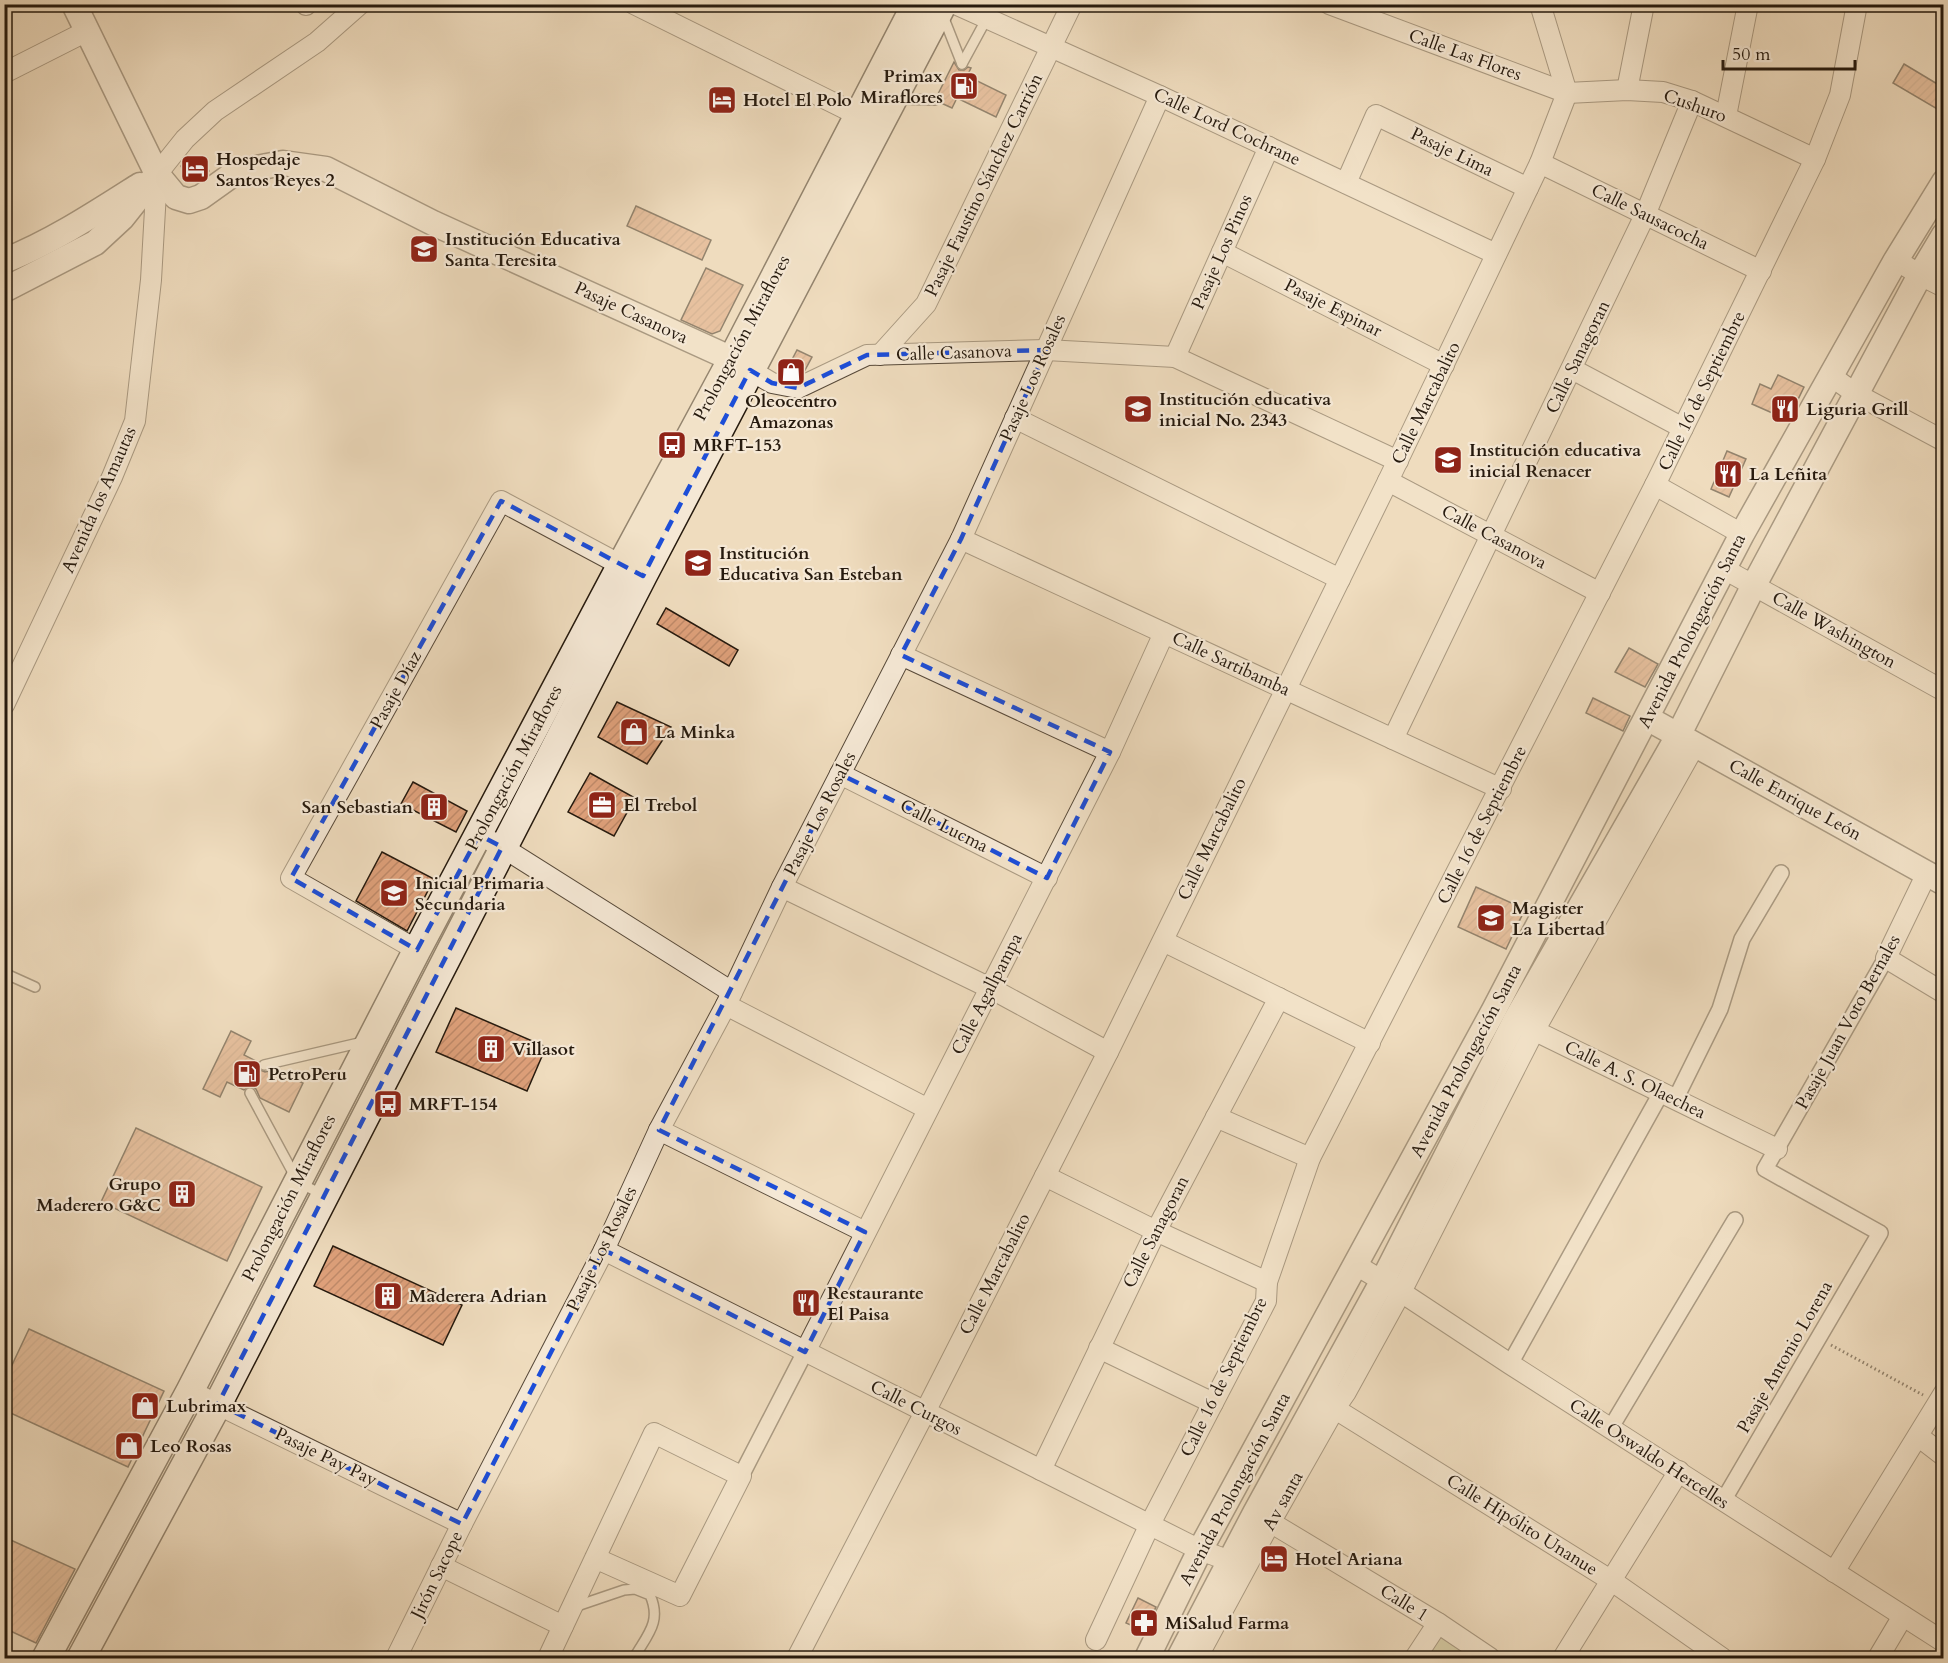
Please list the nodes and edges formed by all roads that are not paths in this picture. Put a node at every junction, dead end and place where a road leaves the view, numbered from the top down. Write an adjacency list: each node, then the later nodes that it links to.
1 (74, 4): 12 (street, Pasaje Casanova)
2 (360, 4): 26 (street)
3 (634, 4): 22 (street)
4 (1072, 4): 13 (street, Pasaje Faustino Sánchez Carrión)
5 (1329, 4): 16 (street, Calle Las Flores)
6 (1540, 4): 16 (street)
7 (1644, 4): 15 (street)
8 (1748, 4): 21 (street)
9 (1857, 4): 24 (street, Calle 16 de Septiembre)
10 (939, 6): 11 (street, Calle Lord Cochrane); 11 (lane); 18 (main road, Prolongación Miraflores); 22 (main road, Prolongación Miraflores)
11 (987, 18): 13 (street, Calle Lord Cochrane)
12 (87, 31): 14 (street); 26 (street, Pasaje Casanova)
13 (1051, 46): 17 (street, Calle Lord Cochrane); 41 (street, Pasaje Faustino Sánchez Carrión)
14 (4, 72)
15 (1627, 90): 16 (street, Cushuro); 20 (street, Cushuro)
16 (1567, 93): 25 (street, Calle Marcabalito)
17 (1160, 96): 23 (street, Calle Lord Cochrane); 40 (street, Pasaje Los Rosales)
18 (893, 99): 19 (lane); 22 (main road, Prolongación Miraflores)
19 (935, 100)
20 (1692, 101): 21 (street, Cushuro); 30 (street, Calle Sanagoran)
21 (1726, 116): 24 (street, Cushuro)
22 (869, 120): 43 (main road, Prolongación Miraflores)
23 (1269, 147): 28 (street, Calle Lord Cochrane); 32 (street, Pasaje Los Pinos)
24 (1815, 159): 36 (street, Calle 16 de Septiembre)
25 (1540, 163): 29 (street, Calle Marcabalito); 30 (street, Calle Sausacocha)
26 (157, 174): 35 (street); 39 (street); 43 (street, Pasaje Casanova); 66 (street, Avenida los Amautas)
27 (1944, 182): 34 (street, Avenida Prolongación Santa)
28 (1346, 183): 29 (street, Pasaje Lima); 33 (street, Calle Lord Cochrane)
29 (1528, 188): 33 (street, Calle Marcabalito)
30 (1645, 215): 36 (street, Calle Sausacocha); 45 (street, Calle Sanagoran)
31 (1944, 235): 37 (street, Avenida Prolongación Santa)
32 (1222, 252): 42 (street, Pasaje Los Pinos); 44 (street, Pasaje Espinar)
33 (1496, 254): 44 (street, Calle Marcabalito)
34 (1896, 260): 37 (street); 46 (street, Avenida Prolongación Santa)
35 (4, 261)
36 (1761, 271): 49 (street, Calle 16 de Septiembre)
37 (1920, 275): 38 (street); 47 (street, Avenida Prolongación Santa)
38 (1944, 287)
39 (4, 290)
40 (1046, 350): 41 (street, Calle Casanova); 42 (street, Calle Casanova); 48 (street, Pasaje Los Rosales)
41 (880, 355): 43 (street, Calle Casanova)
42 (1175, 357): 51 (street, Calle Casanova)
43 (741, 365): 58 (main road, Prolongación Miraflores)
44 (1444, 365): 51 (street, Calle Marcabalito)
45 (1572, 369): 49 (street); 55 (street, Calle Sanagoran)
46 (1831, 376): 47 (street); 54 (street, Avenida Prolongación Santa)
47 (1856, 394): 50 (street); 60 (street, Avenida Prolongación Santa)
48 (1015, 418): 56 (street, Pasaje Los Rosales); 59 (street)
49 (1683, 428): 53 (street, Calle 16 de Septiembre)
50 (1944, 441)
51 (1398, 460): 52 (street, Calle Marcabalito)
52 (1388, 481): 55 (street, Calle Casanova); 59 (street, Calle Marcabalito)
53 (1655, 485): 54 (street); 61 (street, Calle 16 de Septiembre)
54 (1742, 534): 57 (street, Avenida Prolongación Santa)
55 (1491, 536): 61 (street, Calle Casanova); 68 (street, Calle Sanagoran)
56 (961, 538): 62 (street, Calle Sartibamba); 63 (street, Pasaje Los Rosales)
57 (1724, 569): 60 (street, Calle Washington); 67 (street, Avenida Prolongación Santa)
58 (632, 571): 73 (main road, Prolongación Miraflores); 74 (main road, Prolongación Miraflores); 80 (street, Pasaje Díaz)
59 (1340, 579): 64 (street, Calle Marcabalito)
60 (1754, 585): 65 (street, Calle Washington); 69 (street, Avenida Prolongación Santa)
61 (1600, 593): 72 (street, Calle 16 de Septiembre)
62 (1164, 633): 64 (street, Calle Sartibamba); 70 (street, Calle Agallpampa)
63 (902, 655): 70 (street); 71 (street, Pasaje Los Rosales)
64 (1286, 689): 68 (street, Calle Sartibamba); 79 (street, Calle Marcabalito)
65 (1944, 691)
66 (4, 705)
67 (1647, 718): 69 (street, Calle Enrique León); 88 (street, Avenida Prolongación Santa)
68 (1393, 739): 72 (street, Calle Sartibamba)
69 (1686, 740): 77 (street, Calle Enrique León); 88 (street, Avenida Prolongación Santa)
70 (1110, 752): 76 (street, Calle Agallpampa)
71 (840, 774): 76 (street, Calle Lucma); 78 (street, Pasaje Los Rosales)
72 (1501, 789): 90 (street, Calle 16 de Septiembre)
73 (479, 835): 74 (street); 80 (main road, Prolongación Miraflores)
74 (502, 848): 87 (street); 102 (main road, Prolongación Miraflores)
75 (1781, 873): 94 (street)
76 (1047, 878): 84 (street, Calle Agallpampa)
77 (1935, 878): 81 (street, Pasaje Juan Voto Bernales)
78 (782, 887): 84 (street); 87 (street, Pasaje Los Rosales)
79 (1162, 941): 86 (street); 91 (street, Calle Marcabalito)
80 (417, 950): 89 (main road, Prolongación Miraflores)
81 (1886, 958): 85 (street); 98 (street, Pasaje Juan Voto Bernales)
82 (4, 972): 83 (lane)
83 (35, 987)
84 (990, 988): 91 (street); 95 (street, Calle Agallpampa)
85 (1944, 993)
86 (1279, 998): 90 (street); 96 (street, Calle Sanagoran)
87 (729, 999): 95 (street); 97 (street, Pasaje Los Rosales)
88 (1514, 1021): 94 (street, Calle A. S. Olaechea); 108 (street, Avenida Prolongación Santa); 110 (street, Avenida Prolongación Santa)
89 (371, 1040): 92 (lane); 101 (main road, Prolongación Miraflores)
90 (1370, 1043): 99 (street, Calle 16 de Septiembre)
91 (1108, 1052): 100 (street, Calle Marcabalito)
92 (264, 1065)
93 (250, 1093): 101 (lane)
94 (1668, 1096): 98 (street, Calle A. S. Olaechea); 113 (street)
95 (928, 1109): 105 (street, Calle Agallpampa)
96 (1216, 1117): 99 (street); 104 (street, Calle Sanagoran)
97 (659, 1130): 105 (street); 107 (street, Pasaje Los Rosales)
98 (1777, 1149): 106 (street, Pasaje Juan Voto Bernales)
99 (1310, 1158): 109 (street, Calle 16 de Septiembre)
100 (1045, 1176): 104 (street); 119 (street, Calle Marcabalito)
101 (298, 1182): 102 (lane); 114 (main road, Prolongación Miraflores)
102 (324, 1196): 118 (main road, Prolongación Miraflores)
103 (1735, 1220): 120 (street)
104 (1156, 1231): 109 (street); 111 (street, Calle Sanagoran)
105 (865, 1232): 112 (street, Calle Agallpampa)
106 (1880, 1233): 126 (street, Pasaje Antonio Lorena)
107 (604, 1250): 112 (street, Calle Curgos); 128 (street, Pasaje Los Rosales)
108 (1356, 1265): 110 (street, Calle Oswaldo Hercelles); 130 (street, Avenida Prolongación Santa)
109 (1267, 1282): 116 (street, Calle 16 de Septiembre)
110 (1391, 1287): 113 (street, Calle Oswaldo Hercelles); 117 (street, Avenida Prolongación Santa)
111 (1099, 1348): 116 (street); 123 (street, Calle Sanagoran)
112 (805, 1352): 119 (street, Calle Curgos); 125 (street)
113 (1510, 1364): 120 (street, Calle Oswaldo Hercelles)
114 (190, 1391): 118 (street, Pasaje Pay Pay); 142 (main road, Prolongación Miraflores)
115 (1940, 1398): 121 (street)
116 (1214, 1403): 129 (street, Calle 16 de Septiembre)
117 (1326, 1403): 127 (street, Avenida Prolongación Santa); 135 (street, Calle Hipólito Unanue)
118 (218, 1404): 128 (street, Pasaje Pay Pay); 144 (main road, Prolongación Miraflores)
119 (925, 1412): 123 (street, Calle Curgos); 148 (street, Calle Marcabalito)
120 (1610, 1429): 124 (street, Calle Oswaldo Hercelles)
121 (1918, 1436): 122 (street); 134 (street)
122 (1944, 1456)
123 (1041, 1470): 129 (street, Calle Curgos)
124 (1679, 1471): 126 (street, Calle Oswaldo Hercelles); 135 (street)
125 (741, 1476): 131 (street); 131 (street)
126 (1723, 1501): 134 (street, Calle Oswaldo Hercelles)
127 (1263, 1517): 132 (street, Avenida Prolongación Santa); 138 (street, Calle 1); 151 (street, Av santa)
128 (462, 1524): 133 (street, Jirón Sacope)
129 (1150, 1524): 130 (street, Calle Curgos); 140 (street, Calle 16 de Septiembre)
130 (1200, 1550): 132 (street, Calle Curgos); 149 (street, Avenida Prolongación Santa)
131 (595, 1558): 136 (street)
132 (1230, 1561): 150 (street, Avenida Prolongación Santa)
133 (441, 1566): 139 (street); 145 (street, Jirón Sacope)
134 (1834, 1572): 137 (street, Calle Oswaldo Hercelles)
135 (1612, 1581): 154 (street); 155 (street, Calle Hipólito Unanue)
136 (572, 1607): 139 (street); 147 (lane)
137 (1903, 1616): 141 (street, Calle Oswaldo Hercelles); 156 (street)
138 (1438, 1623): 152 (street); 153 (street, Calle 1)
139 (563, 1626): 146 (street)
140 (1096, 1640)
141 (1944, 1642)
142 (47, 1657): 143 (lane)
143 (20, 1659)
144 (81, 1659)
145 (396, 1659)
146 (548, 1659)
147 (634, 1659)
148 (797, 1659)
149 (1146, 1659)
150 (1179, 1659)
151 (1197, 1659)
152 (1415, 1659)
153 (1490, 1659)
154 (1563, 1659)
155 (1722, 1659)
156 (1878, 1659)

